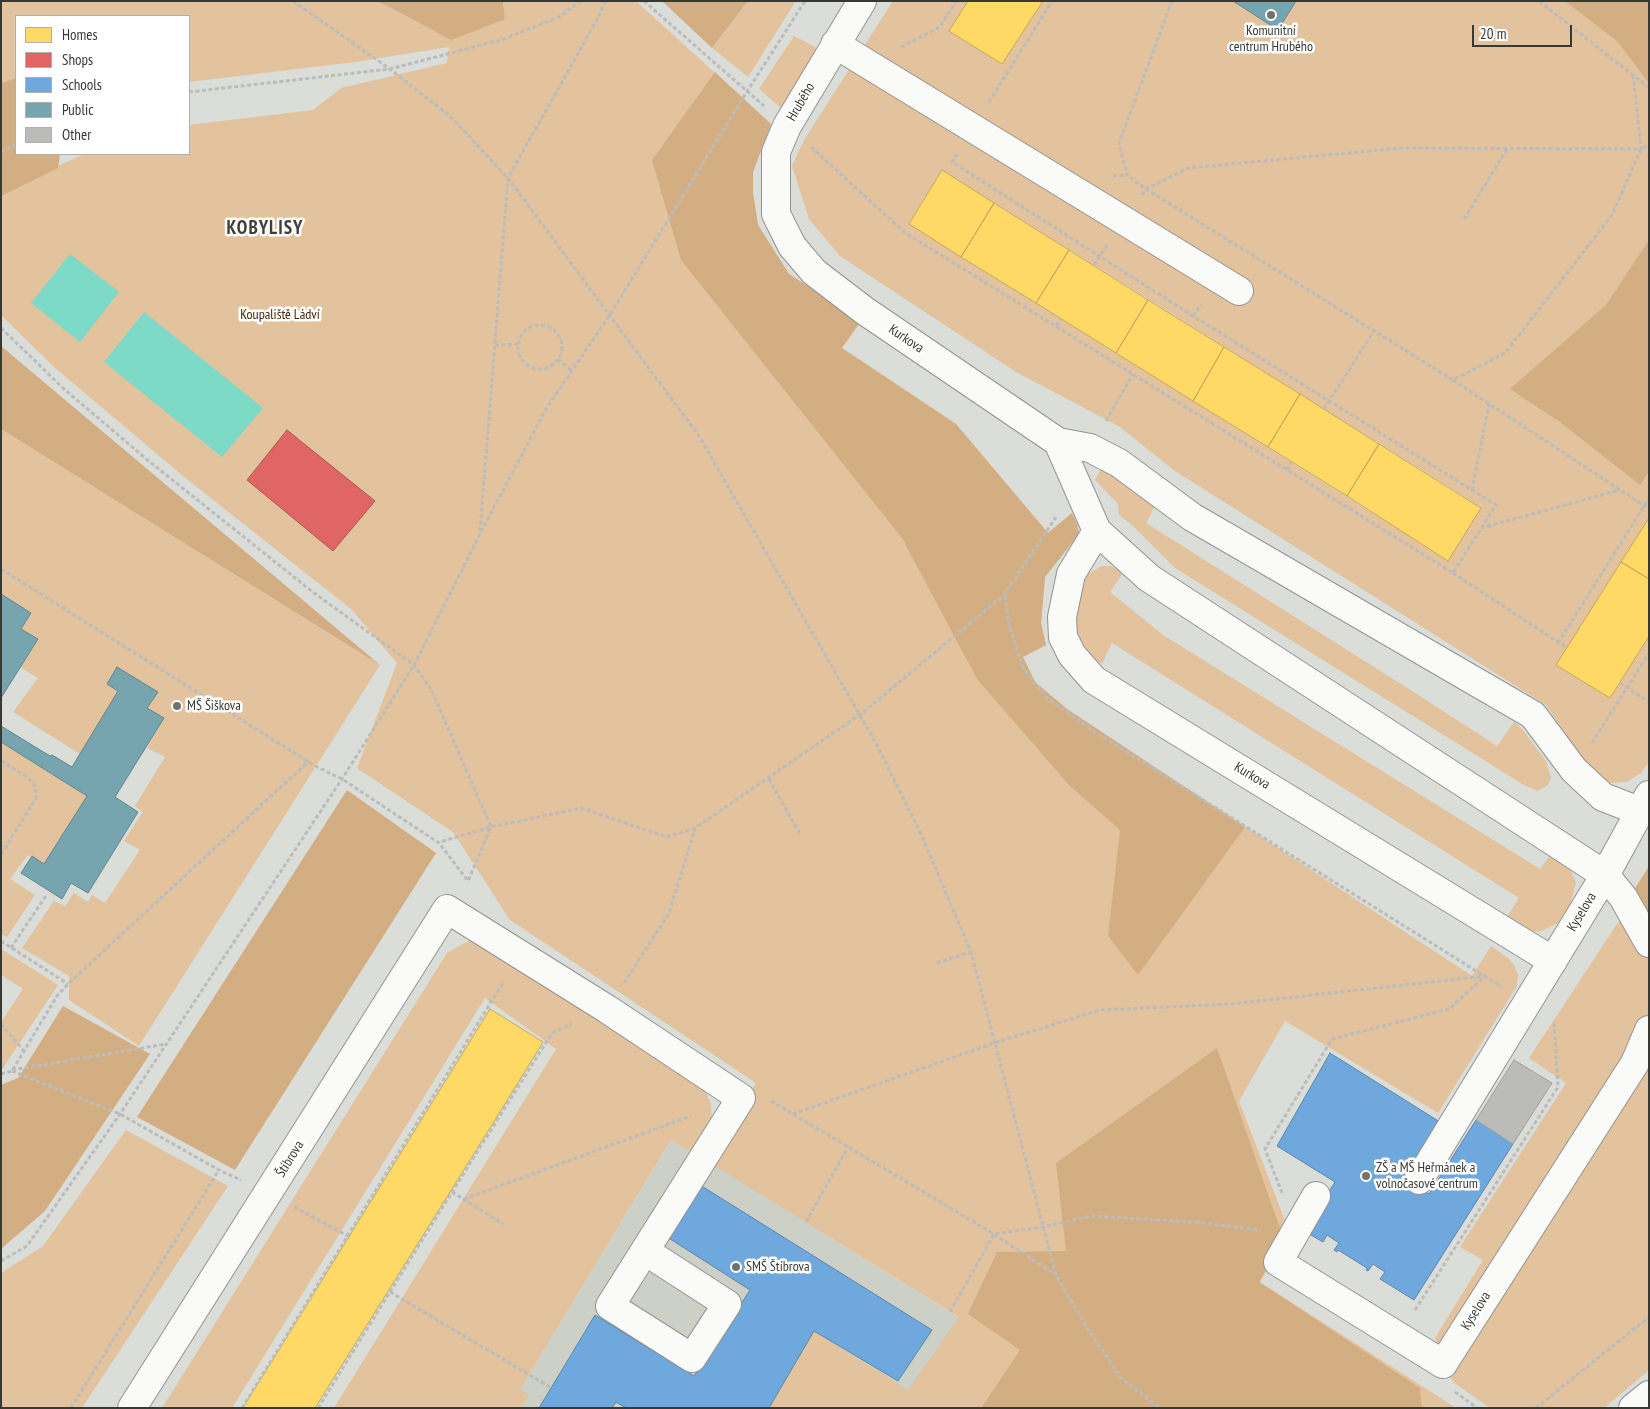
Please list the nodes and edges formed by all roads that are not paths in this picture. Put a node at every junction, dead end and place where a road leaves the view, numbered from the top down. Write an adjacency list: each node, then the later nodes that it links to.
1 (862, 1): 2 (street, Hrubého)
2 (835, 44): 3 (street, Hrubého); 4 (street)
3 (776, 214): 5 (street, Kurkova)
4 (1239, 291)
5 (1058, 442): 6 (street); 7 (street, Kurkova)
6 (1097, 531): 8 (street); 10 (street, Kurkova)
7 (1644, 803): 8 (street, Kyselova)
8 (1605, 875): 9 (street, Kyselova); 10 (street, Kyselova)
9 (1649, 943)
10 (1553, 961): 12 (street, Kyselova)
11 (1649, 1030): 13 (street, Kyselova)
12 (1419, 1180)
13 (1316, 1196)
14 (645, 1250): 16 (street, Štíbrova)
15 (1649, 1395): 17 (street)
16 (132, 1408)
17 (1633, 1408)

